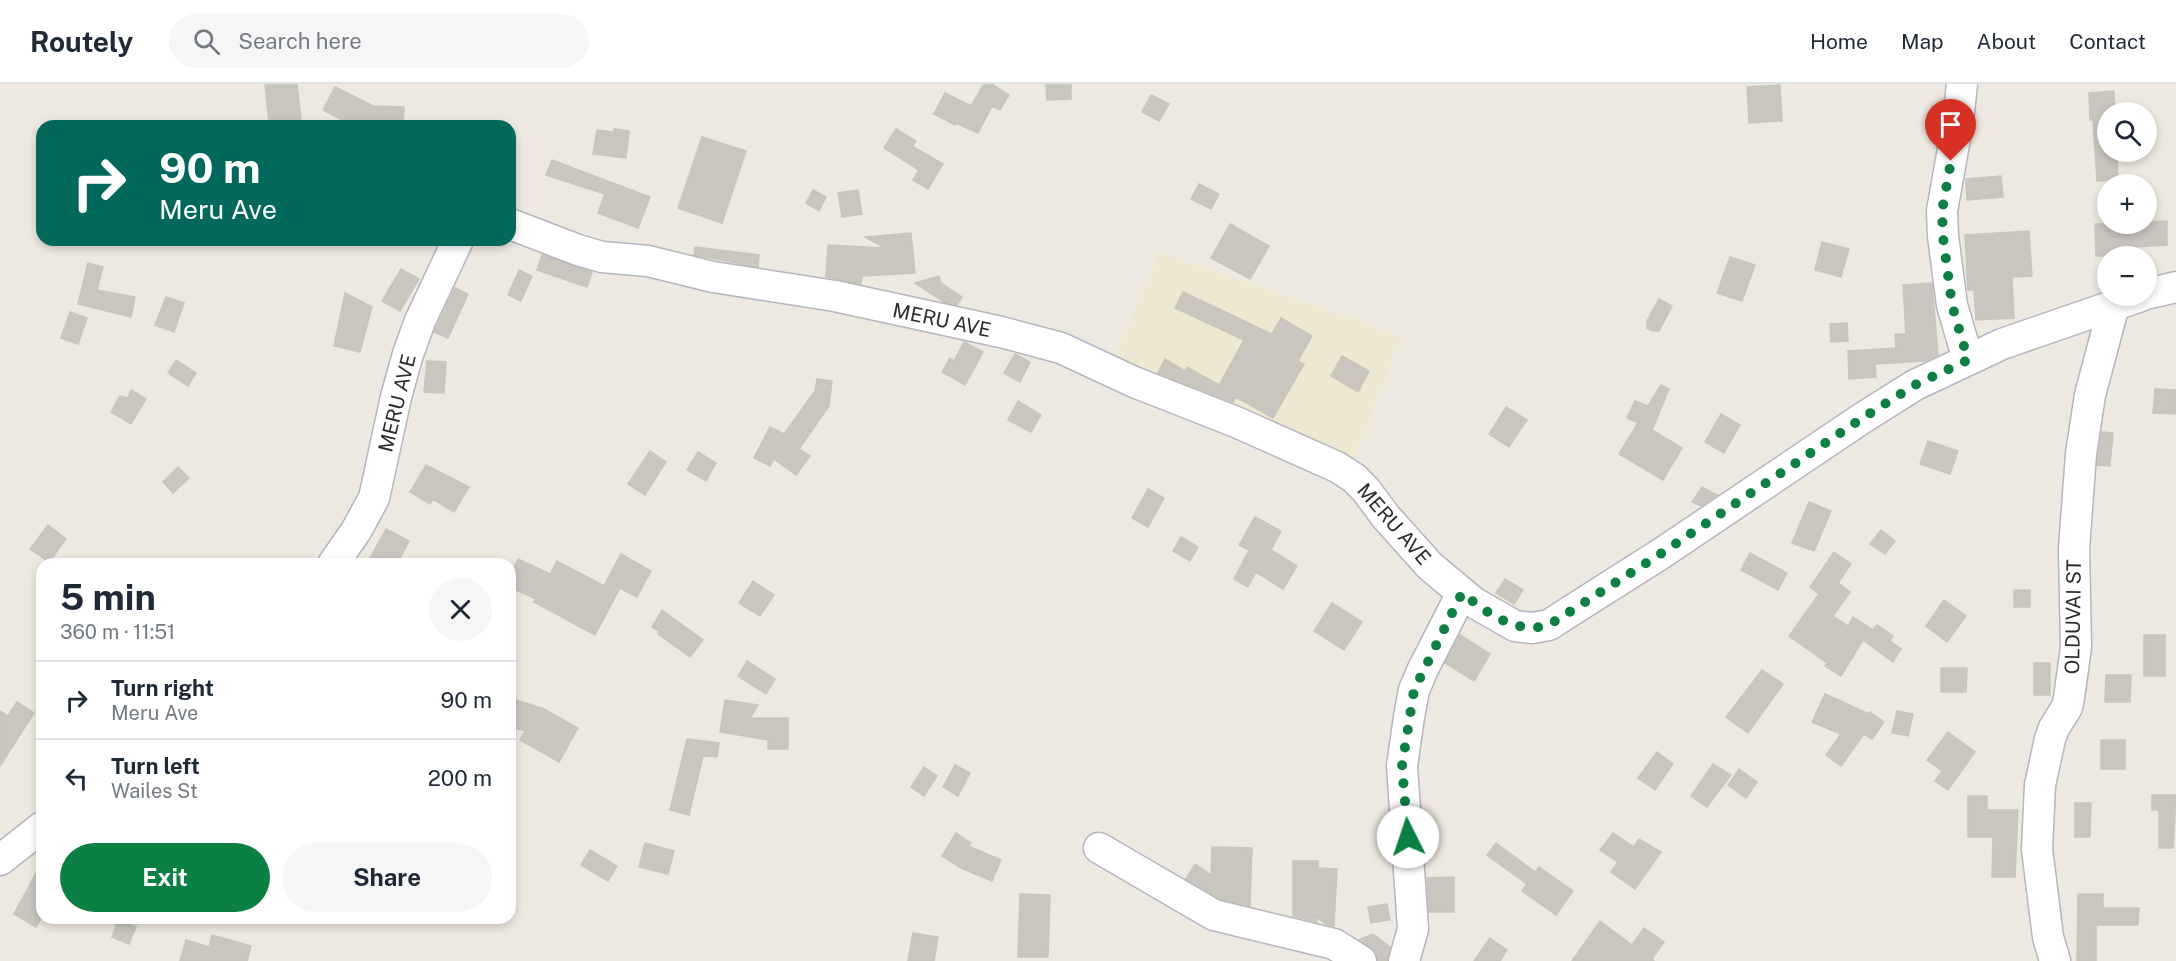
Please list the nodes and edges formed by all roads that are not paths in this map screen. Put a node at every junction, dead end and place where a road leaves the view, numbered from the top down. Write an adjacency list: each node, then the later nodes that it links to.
1 (1962, 84): 8 (street)
2 (516, 226): 10 (street, MERU AVE)
3 (455, 246): 9 (street, MERU AVE)
4 (2176, 287): 5 (street)
5 (2157, 291)
6 (2110, 306): 8 (street, MERU AVE)
7 (2125, 306): 16 (street, OLDUVAI ST)
8 (1968, 360): 10 (street, MERU AVE)
9 (337, 558)
10 (1462, 593): 15 (street)
11 (36, 832): 13 (street)
12 (1099, 848): 14 (street)
13 (0, 860)
14 (1361, 961)
15 (1404, 961)
16 (2055, 961)

